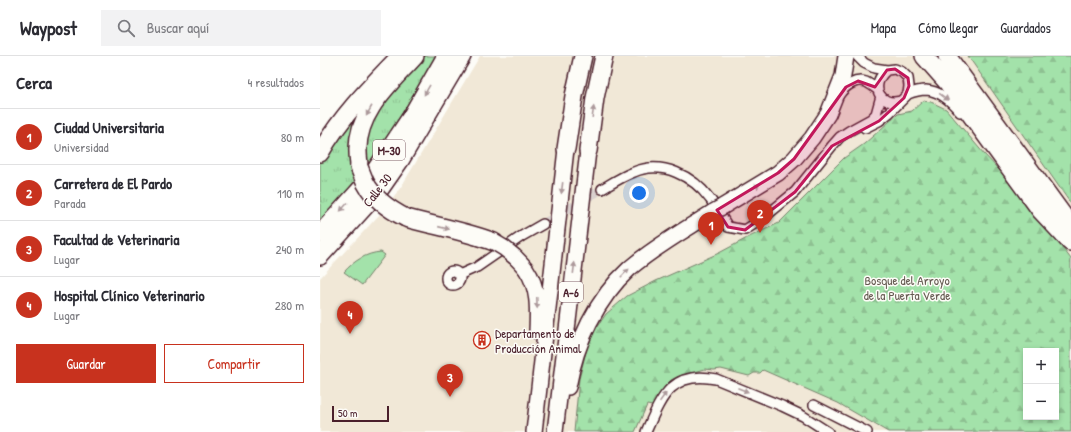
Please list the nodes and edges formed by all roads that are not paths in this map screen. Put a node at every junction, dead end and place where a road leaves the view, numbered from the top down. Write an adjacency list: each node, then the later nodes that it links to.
1 (400, 56): 22 (highway)
2 (415, 56): 29 (highway, one-way to 29, bridge)
3 (446, 56): 28 (highway, Calle 30 / M-30, one-way to 28)
4 (462, 56): 23 (highway, Calle 30 / M-30)
5 (472, 56): 23 (highway)
6 (583, 56): 20 (highway, A-6)
7 (604, 56): 21 (highway, A-6, one-way to 7)
8 (846, 56): 18 (highway)
9 (857, 56): 14 (street)
10 (924, 56): 24 (highway)
11 (933, 56): 30 (highway)
12 (947, 56): 27 (highway)
13 (960, 56): 27 (highway)
14 (887, 70): 15 (street); 16 (street)
15 (879, 92): 17 (street); 18 (street); 19 (street)
16 (908, 94): 17 (street); 24 (street, one-way to 24)
17 (900, 101): 19 (street)
18 (828, 114): 37 (highway, one-way to 18)
19 (832, 146): 25 (street)
20 (566, 149): 34 (highway, A-6, one-way to 34)
21 (588, 151): 36 (highway, A-6, one-way to 21)
22 (320, 152)
23 (401, 159): 31 (highway, Calle 30 / M-30)
24 (1018, 179): 30 (highway)
25 (602, 189)
26 (543, 224): 32 (street)
27 (1071, 225)
28 (320, 234)
29 (494, 242): 34 (highway, one-way to 34, bridge)
30 (1070, 242)
31 (320, 256)
32 (459, 275)
33 (814, 404): 40 (street)
34 (537, 411): 35 (highway, A-6)
35 (534, 432)
36 (555, 432)
37 (563, 432)
38 (646, 432): 39 (street, one-way to 39)
39 (828, 432)
40 (866, 432)

